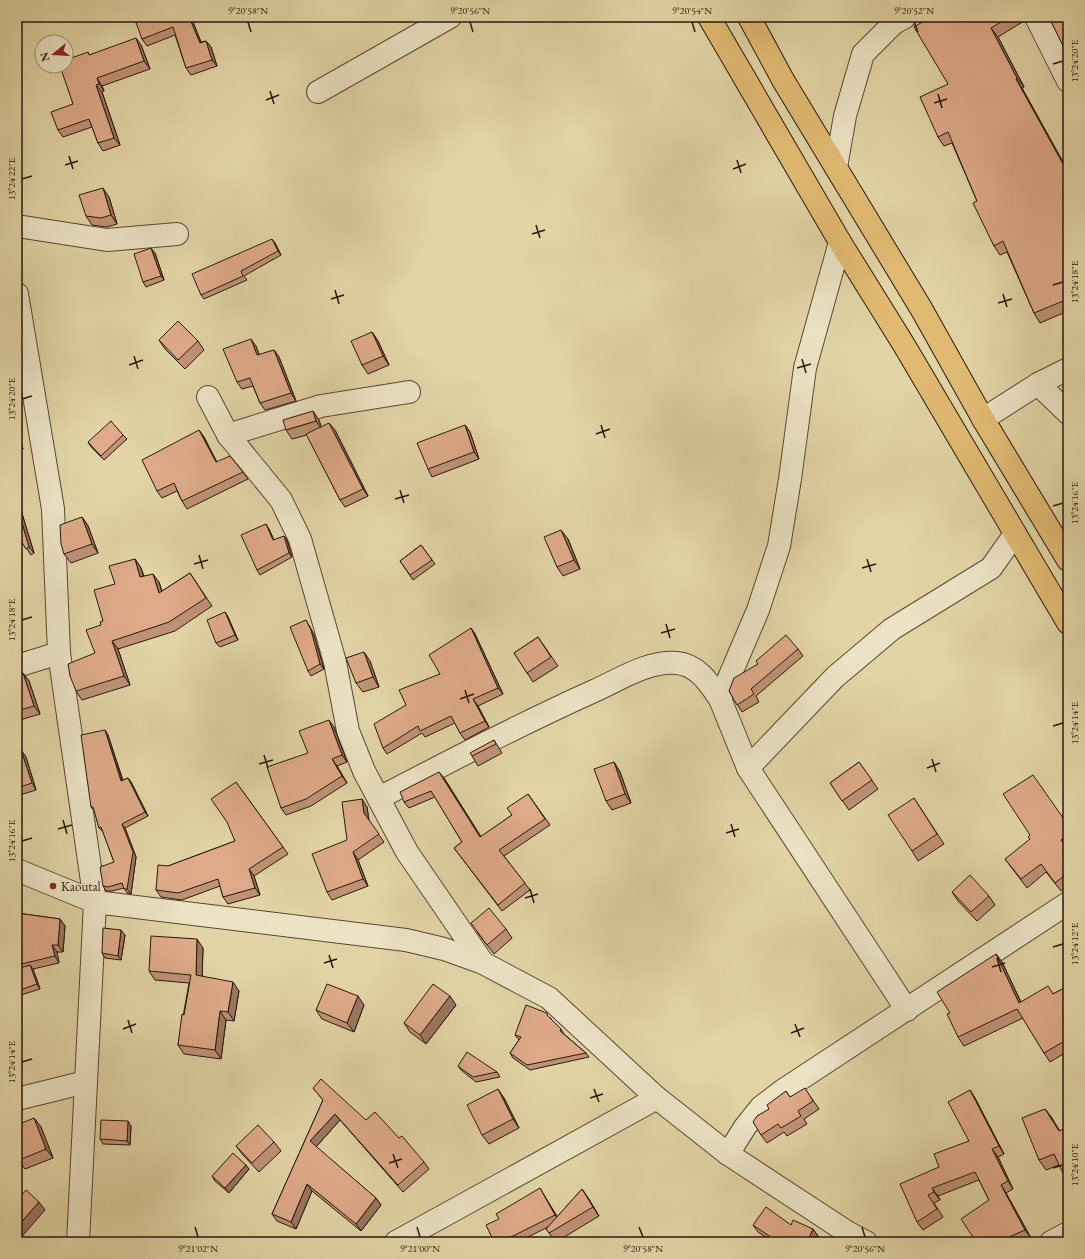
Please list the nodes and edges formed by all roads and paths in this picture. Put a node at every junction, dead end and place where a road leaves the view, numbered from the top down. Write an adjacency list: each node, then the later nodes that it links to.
1 (450, 17): 7 (street)
2 (709, 17): 11 (main road)
3 (749, 17): 8 (main road)
4 (905, 17): 8 (street)
5 (1036, 17): 6 (street)
6 (1068, 81)
7 (318, 92)
8 (836, 167): 18 (main road)
9 (17, 226): 10 (street)
10 (177, 234)
11 (840, 242): 20 (main road); 25 (street)
12 (17, 294): 23 (street)
13 (1068, 369): 14 (street)
14 (1038, 384): 17 (street); 18 (street)
15 (409, 392): 19 (street)
16 (208, 397): 19 (street)
17 (1068, 413)
18 (983, 419): 21 (main road)
19 (228, 435): 27 (street)
20 (1015, 534): 22 (main road); 26 (street)
21 (1068, 560)
22 (1068, 623)
23 (59, 653): 24 (street); 29 (street)
24 (17, 666)
25 (720, 699): 26 (street); 27 (street)
26 (748, 768): 32 (street)
27 (379, 798): 31 (street)
28 (17, 870): 29 (street)
29 (95, 902): 31 (street); 33 (street)
30 (1068, 903): 32 (street)
31 (483, 963): 34 (street)
32 (907, 1010): 36 (street)
33 (86, 1082): 35 (street); 38 (street)
34 (657, 1098): 36 (street); 39 (street)
35 (17, 1099)
36 (728, 1154): 40 (street)
37 (1068, 1234): 41 (street)
38 (78, 1242)
39 (396, 1242)
40 (866, 1242)
41 (1050, 1242)

